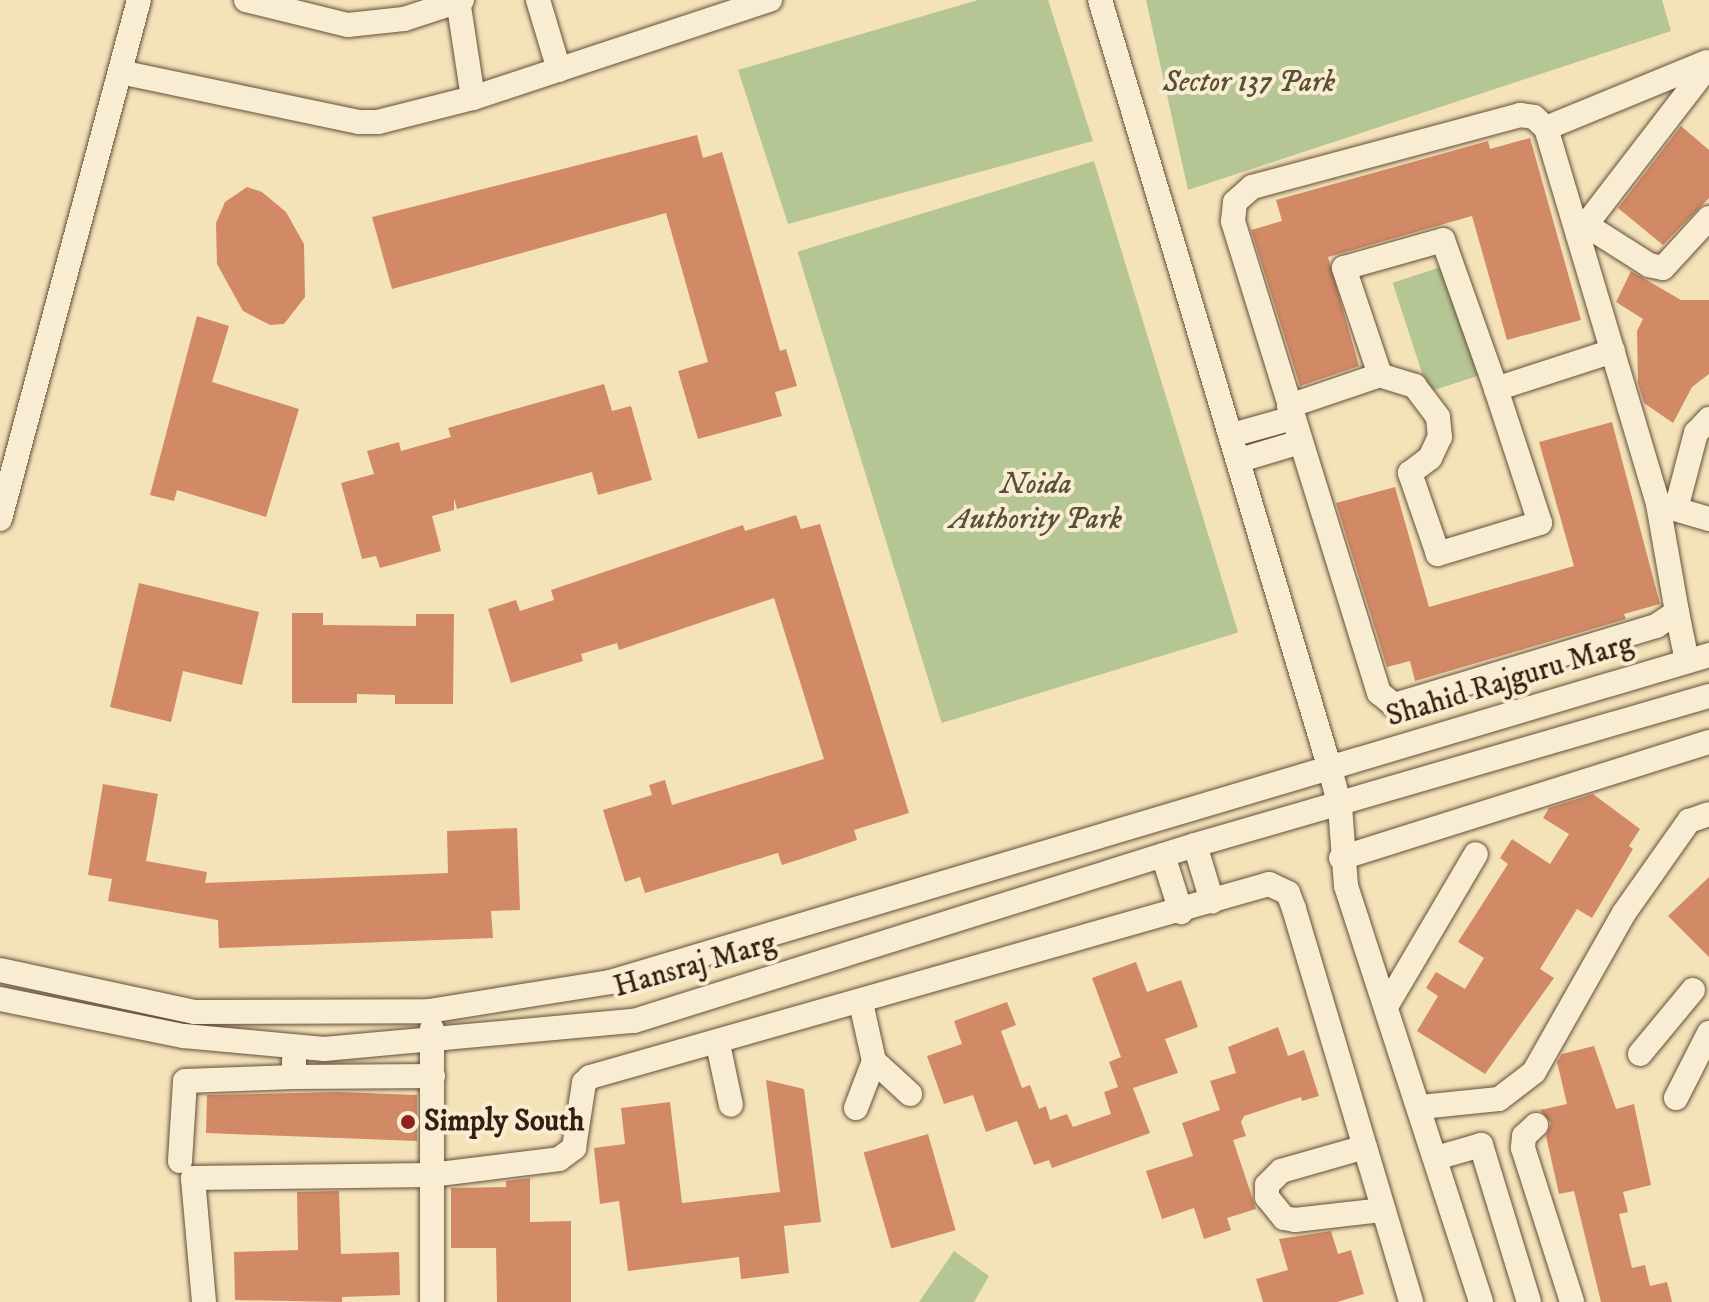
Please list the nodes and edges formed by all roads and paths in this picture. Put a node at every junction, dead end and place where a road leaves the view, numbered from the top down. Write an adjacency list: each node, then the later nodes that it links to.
1 (139, 0): 9 (street)
2 (246, 0): 3 (street)
3 (459, 0): 10 (street)
4 (538, 0): 8 (street)
5 (770, 0): 8 (street)
6 (1100, 0): 19 (street)
7 (1709, 63): 11 (street); 13 (street)
8 (559, 70): 10 (street)
9 (120, 72): 10 (street); 23 (street)
10 (473, 98)
11 (1546, 128): 13 (street); 17 (street)
12 (1709, 218): 13 (street)
13 (1582, 230): 14 (street)
14 (1613, 351): 16 (street); 22 (street)
15 (1380, 375): 16 (street); 16 (street); 17 (street)
16 (1496, 389)
17 (1291, 412): 19 (street); 20 (street)
18 (1709, 419): 22 (street)
19 (1232, 435): 21 (street)
20 (1300, 442): 21 (street); 25 (street)
21 (1240, 460): 29 (street)
22 (1667, 506): 24 (street); 25 (street)
23 (0, 519)
24 (1709, 519)
25 (1677, 612): 26 (street)
26 (1698, 658): 29 (street, Shahid Rajguru Marg)
27 (1709, 696): 30 (street)
28 (1709, 742): 35 (street)
29 (1330, 769): 30 (street); 43 (street, Hansraj Marg)
30 (1340, 806): 32 (street, Hansraj Marg); 35 (street)
31 (1709, 814): 55 (street)
32 (1195, 845): 34 (street, Hansraj Marg); 36 (street)
33 (1476, 854): 42 (street)
34 (1163, 855): 37 (street); 45 (street, Hansraj Marg)
35 (1341, 858): 42 (street)
36 (1212, 901): 37 (street); 58 (street)
37 (1181, 912): 41 (street)
38 (0, 970): 43 (street, Hansraj Marg)
39 (1693, 990): 48 (street)
40 (0, 999): 47 (street, Hansraj Marg)
41 (861, 1003): 46 (street); 49 (street)
42 (1387, 1005): 55 (street)
43 (429, 1011): 45 (street)
44 (1709, 1033): 53 (street)
45 (434, 1042): 47 (street, Hansraj Marg); 50 (street)
46 (718, 1044): 54 (street); 61 (street)
47 (293, 1047): 51 (street)
48 (1640, 1054)
49 (874, 1061): 52 (street); 56 (street)
50 (433, 1076): 51 (street); 61 (street)
51 (294, 1077): 60 (street)
52 (910, 1094)
53 (1676, 1098)
54 (731, 1105)
55 (1421, 1107): 59 (street)
56 (856, 1108)
57 (1536, 1125): 68 (street)
58 (1365, 1147): 62 (street); 62 (street)
59 (1436, 1158): 66 (street); 67 (street)
60 (180, 1161)
61 (431, 1175): 63 (street); 64 (street)
62 (1383, 1210): 65 (street)
63 (204, 1302)
64 (432, 1302)
65 (1411, 1302)
66 (1481, 1302)
67 (1529, 1302)
68 (1572, 1302)

